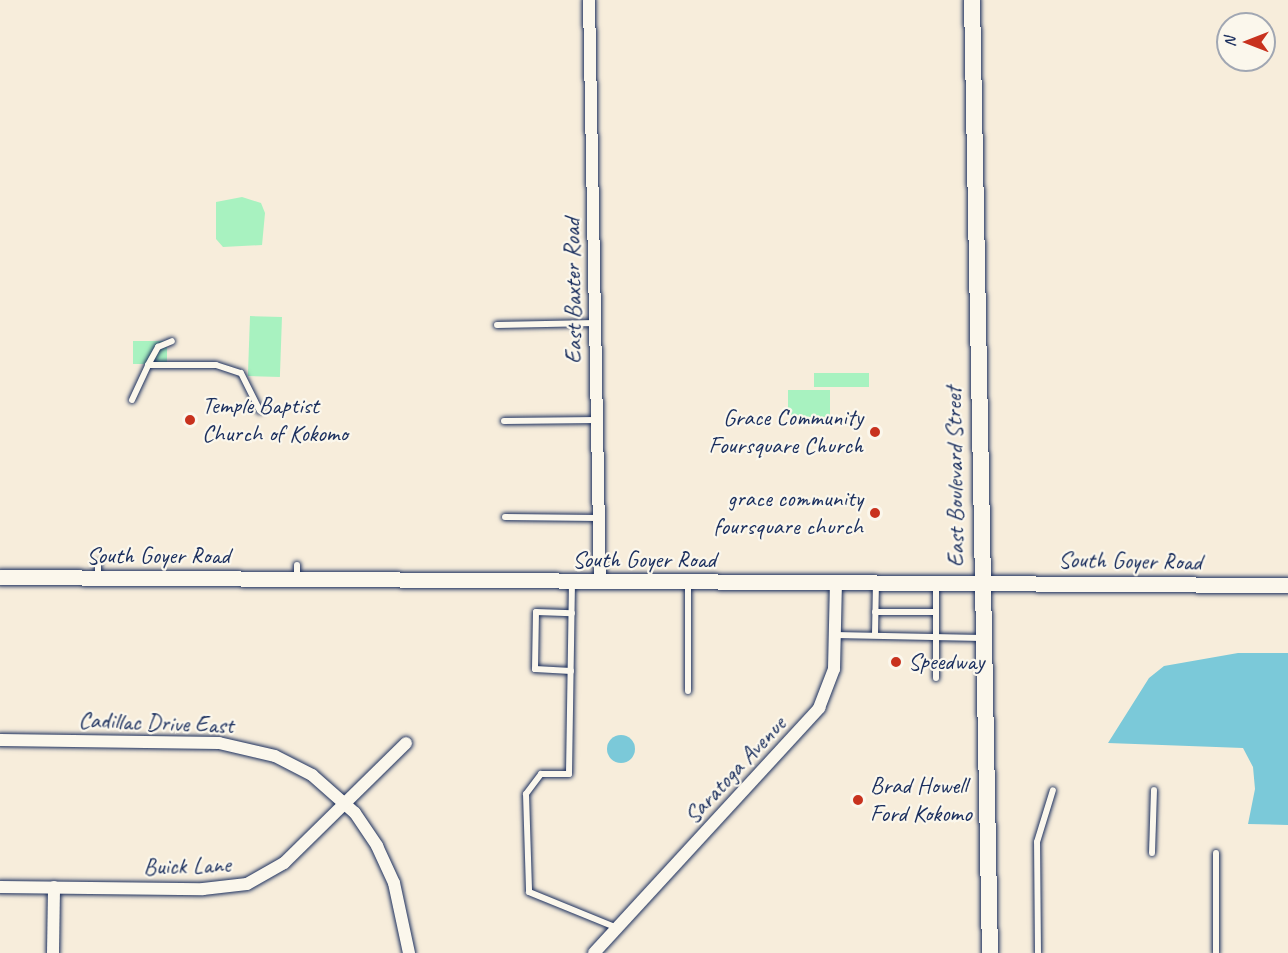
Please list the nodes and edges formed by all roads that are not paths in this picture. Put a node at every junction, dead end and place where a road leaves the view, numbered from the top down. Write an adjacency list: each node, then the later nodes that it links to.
1 (589, 0): 3 (street, East Baxter Road)
2 (972, 0): 14 (main road, East Boulevard Street)
3 (595, 323): 4 (lane); 9 (street, East Baxter Road)
4 (497, 325)
5 (172, 341): 6 (lane)
6 (148, 365): 7 (lane); 8 (lane)
7 (132, 400)
8 (260, 411)
9 (597, 420): 10 (lane); 12 (street, East Baxter Road)
10 (504, 421)
11 (505, 518): 12 (lane)
12 (598, 518): 16 (street, East Baxter Road)
13 (0, 577): 15 (street, South Goyer Road)
14 (980, 581): 17 (street, South Goyer Road); 21 (street, South Goyer Road); 28 (main road, East Boulevard Street)
15 (573, 582): 16 (street, South Goyer Road); 24 (lane)
16 (600, 582): 18 (street, South Goyer Road)
17 (936, 582): 19 (street, South Goyer Road); 23 (lane)
18 (688, 583): 20 (street, South Goyer Road); 31 (lane)
19 (876, 583): 20 (street, South Goyer Road); 22 (lane)
20 (836, 584): 26 (street, Saratoga Avenue)
21 (1288, 585)
22 (875, 612): 23 (lane); 27 (lane)
23 (936, 612): 25 (lane)
24 (572, 613): 29 (lane); 29 (lane)
25 (936, 633): 27 (lane); 28 (lane); 30 (lane)
26 (835, 634): 27 (lane); 41 (street, Saratoga Avenue)
27 (875, 634)
28 (982, 638): 45 (main road, East Boulevard Street)
29 (571, 671): 41 (lane)
30 (936, 678)
31 (688, 691)
32 (0, 740): 36 (street, Cadillac Drive East)
33 (406, 743): 36 (street, Buick Lane)
34 (1053, 790): 46 (lane)
35 (1154, 790): 37 (lane)
36 (346, 803): 40 (street, Buick Lane); 43 (street, Cadillac Drive East)
37 (1152, 853)
38 (1216, 853): 47 (lane)
39 (0, 886): 40 (street, Buick Lane)
40 (54, 887): 42 (street)
41 (617, 928): 44 (street, Saratoga Avenue)
42 (53, 953)
43 (409, 953)
44 (594, 953)
45 (990, 953)
46 (1038, 953)
47 (1216, 953)

